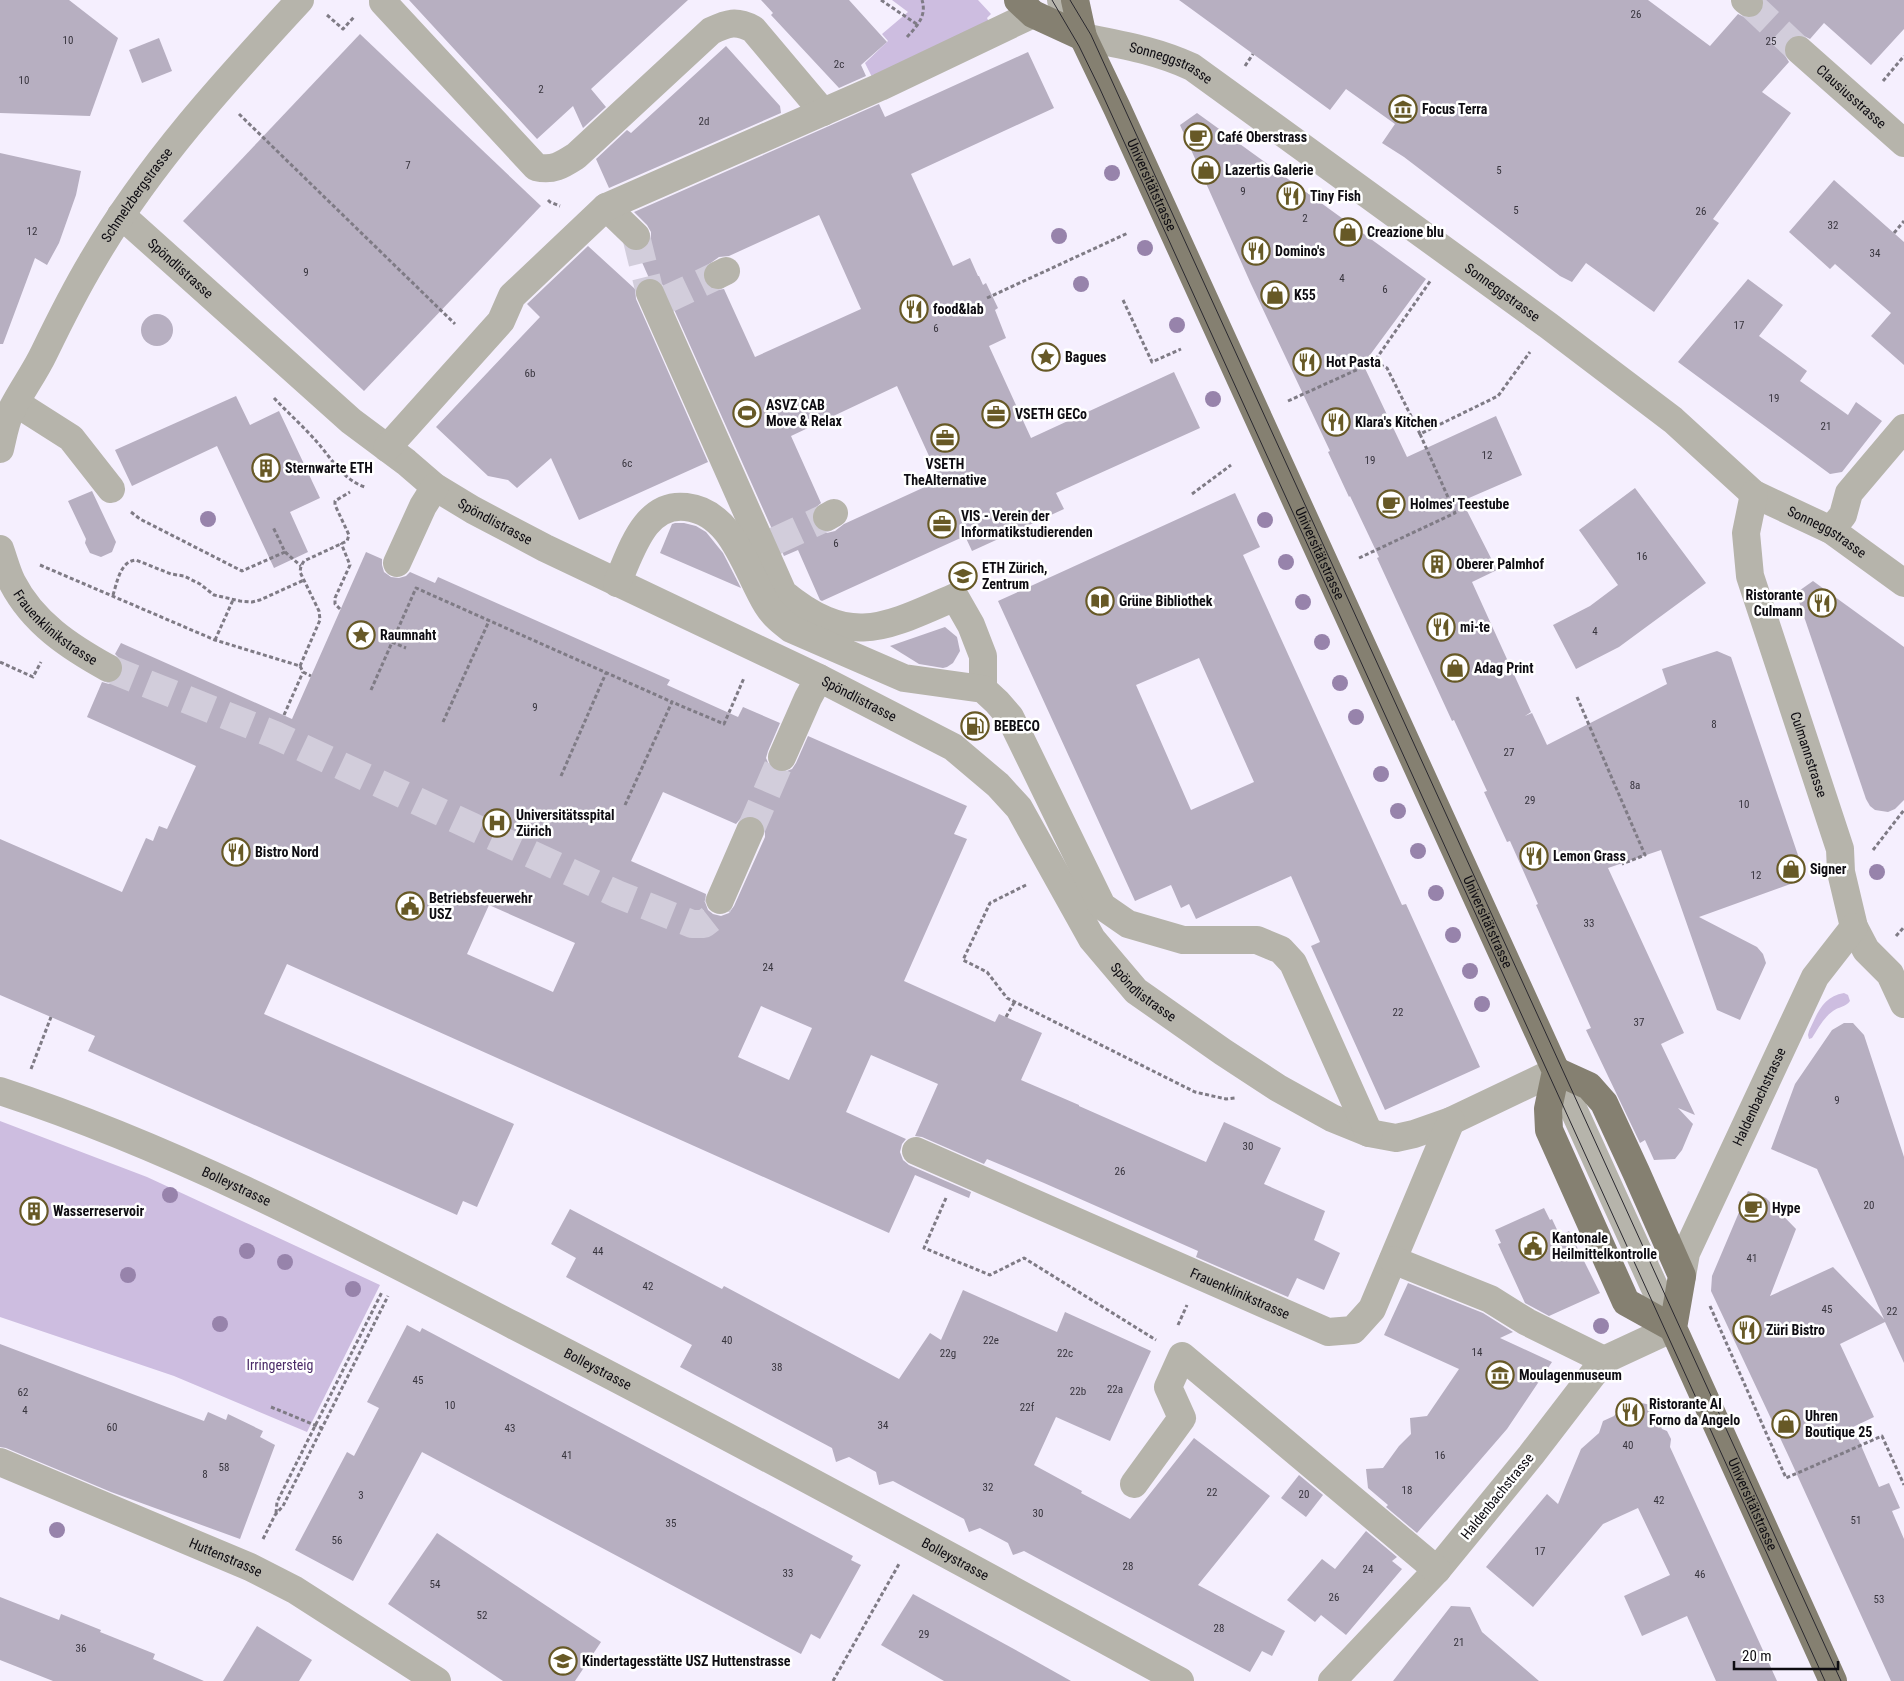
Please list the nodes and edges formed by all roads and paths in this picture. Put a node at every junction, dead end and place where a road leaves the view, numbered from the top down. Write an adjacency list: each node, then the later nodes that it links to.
1 (881, 0): 7 (path)
2 (1061, 0): 8 (street, Universitätstrasse)
3 (1075, 0): 8 (main road, Universitätstrasse)
4 (383, 1): 5 (path); 14 (street)
5 (312, 6): 18 (street, Schmelzbergstrasse)
6 (1026, 7): 8 (main road); 14 (street)
7 (918, 25)
8 (1083, 37): 42 (street, Sonneggstrasse); 94 (main road, Universitätstrasse)
9 (1799, 50): 16 (street, Clausiusstrasse)
10 (1253, 54): 12 (path)
11 (1904, 56): 13 (path)
12 (1240, 73)
13 (1876, 76)
14 (823, 112): 17 (street)
15 (240, 115): 27 (path)
16 (1904, 143)
17 (606, 207): 22 (street); 36 (street)
18 (121, 216): 32 (street, Schmelzbergstrasse); 36 (street, Spöndlistrasse)
19 (1904, 221): 21 (path)
20 (1128, 233): 24 (path)
21 (1894, 233)
22 (636, 236)
23 (1431, 280): 30 (path)
24 (987, 298)
25 (656, 299): 59 (street)
26 (1123, 300): 28 (path)
27 (455, 324)
28 (1181, 349)
29 (1532, 349): 34 (path)
30 (1374, 362): 31 (path); 34 (path)
31 (1288, 401)
32 (8, 409): 35 (street); 39 (street)
33 (1904, 428): 44 (street)
34 (1420, 434): 48 (path)
35 (0, 449)
36 (397, 455): 38 (street, Spöndlistrasse)
37 (1231, 465): 41 (path)
38 (435, 487): 49 (street, Spöndlistrasse); 50 (street)
39 (111, 489): 47 (path)
40 (350, 492): 45 (path)
41 (1192, 494)
42 (1754, 494): 44 (street, Sonneggstrasse); 88 (street, Culmannstrasse)
43 (273, 527): 47 (path)
44 (1831, 530): 54 (street, Sonneggstrasse)
45 (341, 543): 52 (path); 57 (path)
46 (0, 549): 67 (street, Frauenklinikstrasse)
47 (285, 552): 52 (path)
48 (1359, 558)
49 (627, 562): 72 (street, Spöndlistrasse); 73 (street)
50 (397, 563)
51 (38, 564): 55 (path)
52 (301, 566): 53 (path)
53 (304, 580): 56 (path); 66 (path)
54 (1904, 584)
55 (113, 595): 56 (path); 60 (path)
56 (233, 600): 60 (path)
57 (340, 609)
58 (489, 621): 61 (path); 69 (path); 78 (path)
59 (876, 628): 63 (street); 73 (street)
60 (215, 640): 66 (path)
61 (392, 642): 62 (path); 74 (path)
62 (406, 648)
63 (884, 654)
64 (43, 658): 65 (path)
65 (0, 662)
66 (300, 666): 68 (path)
67 (108, 668)
68 (303, 672): 70 (path); 77 (path)
69 (606, 672): 76 (path); 80 (path)
70 (311, 676)
71 (745, 677): 76 (path)
72 (819, 678): 79 (street); 98 (street, Spöndlistrasse)
73 (983, 689): 98 (street)
74 (371, 690)
75 (1576, 697): 85 (path)
76 (672, 702): 81 (path)
77 (284, 715)
78 (443, 722)
79 (782, 757)
80 (562, 776)
81 (625, 805)
82 (1904, 810): 84 (path)
83 (750, 831): 87 (street)
84 (1872, 852)
85 (1622, 864)
86 (1019, 888): 89 (path)
87 (720, 900)
88 (1854, 927): 90 (street, Culmannstrasse); 102 (street, Haldenbachstrasse)
89 (1015, 1001): 92 (path); 96 (path)
90 (1904, 1004)
91 (51, 1017): 93 (path)
92 (1006, 1017)
93 (36, 1057)
94 (1556, 1071): 97 (street, Spöndlistrasse); 102 (main road); 106 (main road)
95 (0, 1091): 121 (street, Bolleystrasse)
96 (1242, 1096)
97 (1451, 1121): 98 (street, Spöndlistrasse); 101 (street, Frauenklinikstrasse)
98 (1369, 1133)
99 (916, 1151): 101 (street, Frauenklinikstrasse)
100 (941, 1209): 107 (path)
101 (1393, 1260): 108 (street)
102 (1682, 1276): 106 (main road)
103 (387, 1286): 110 (path)
104 (389, 1294): 111 (path)
105 (1710, 1304): 114 (path)
106 (1673, 1328): 108 (street, Haldenbachstrasse); 123 (main road, Universitätstrasse)
107 (1182, 1356): 113 (street); 118 (street)
108 (1604, 1360): 118 (street, Haldenbachstrasse)
109 (271, 1407): 110 (path)
110 (316, 1425): 111 (path); 115 (path)
111 (322, 1428): 115 (path)
112 (0, 1462): 117 (street, Huttenstrasse)
113 (1134, 1484)
114 (1904, 1485)
115 (275, 1514): 117 (path)
116 (900, 1563): 120 (path)
117 (250, 1567): 119 (street, Huttenstrasse)
118 (1437, 1570): 122 (street, Haldenbachstrasse)
119 (437, 1681)
120 (833, 1681)
121 (1180, 1681)
122 (1332, 1681)
123 (1833, 1681)

